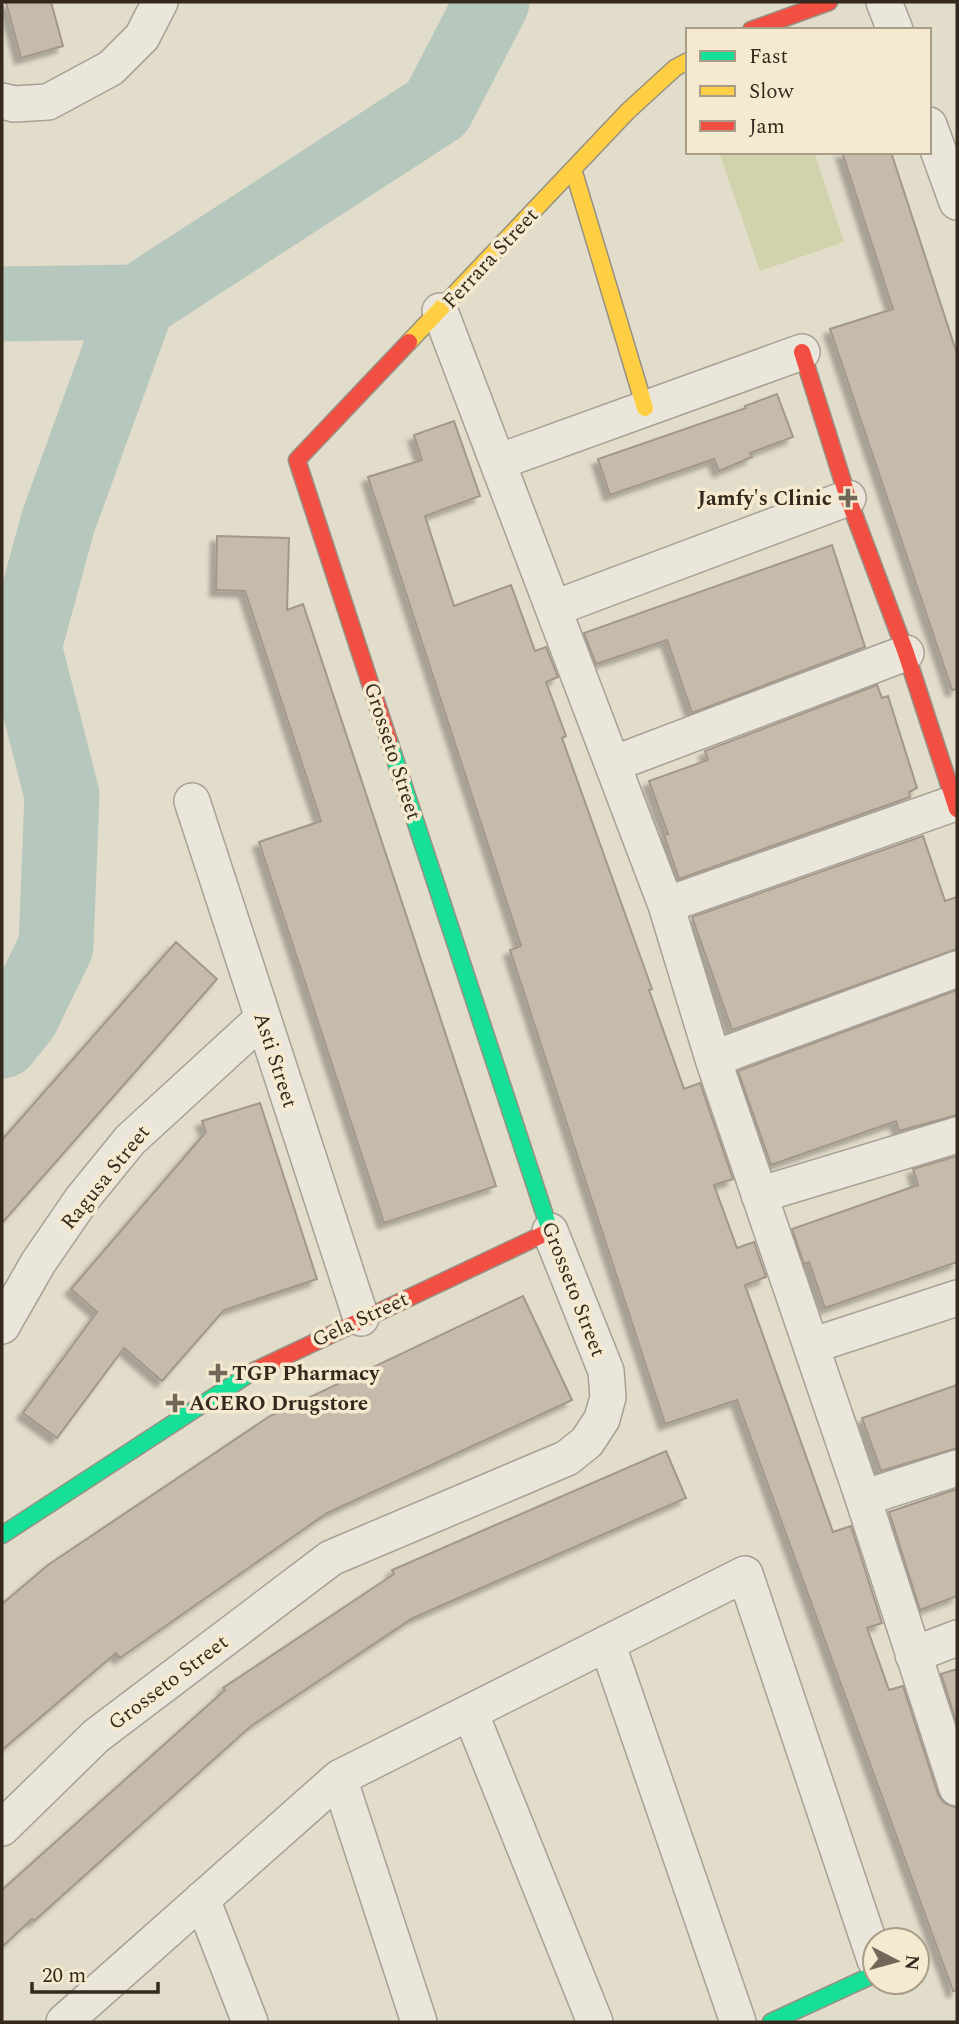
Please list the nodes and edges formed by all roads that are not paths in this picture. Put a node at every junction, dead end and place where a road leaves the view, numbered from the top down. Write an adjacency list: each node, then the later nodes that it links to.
1 (160, 2): 7 (street)
2 (829, 2): 4 (street)
3 (884, 2): 5 (street)
4 (757, 28)
5 (893, 28)
6 (686, 62): 9 (street, Ferrara Street)
7 (2, 101)
8 (931, 130): 10 (street)
9 (573, 169): 11 (street, Ferrara Street); 13 (street)
10 (957, 202)
11 (440, 311): 14 (street, Ferrara Street); 15 (street)
12 (802, 352): 13 (street); 16 (street)
13 (645, 408): 15 (street)
14 (298, 460): 28 (street, Grosseto Street)
15 (498, 462): 17 (street)
16 (848, 498): 17 (street); 18 (street)
17 (555, 608): 19 (street)
18 (906, 653): 19 (street); 21 (street)
19 (613, 764): 22 (street)
20 (192, 802): 24 (street, Asti Street)
21 (956, 806): 22 (street)
22 (666, 905): 25 (street)
23 (957, 969): 25 (street)
24 (263, 1018): 30 (street, Asti Street); 31 (street, Ragusa Street)
25 (713, 1059): 27 (street)
26 (957, 1135): 27 (street)
27 (759, 1195): 32 (street)
28 (550, 1231): 30 (street, Gela Street); 42 (street, Grosseto Street)
29 (957, 1298): 32 (street)
30 (361, 1318): 35 (street, Gela Street)
31 (2, 1326)
32 (811, 1346): 34 (street)
33 (957, 1468): 34 (street)
34 (863, 1498): 38 (street)
35 (3, 1532)
36 (957, 1638): 38 (street)
37 (607, 1643): 39 (street); 44 (street); 50 (street)
38 (913, 1655): 41 (street)
39 (470, 1712): 40 (street); 49 (street)
40 (339, 1778): 43 (street); 48 (street)
41 (957, 1788)
42 (2, 1828)
43 (202, 1899): 46 (street); 47 (street)
44 (864, 1926)
45 (861, 1980): 51 (street)
46 (74, 2018)
47 (250, 2022)
48 (419, 2022)
49 (595, 2022)
50 (738, 2022)
51 (771, 2022)

